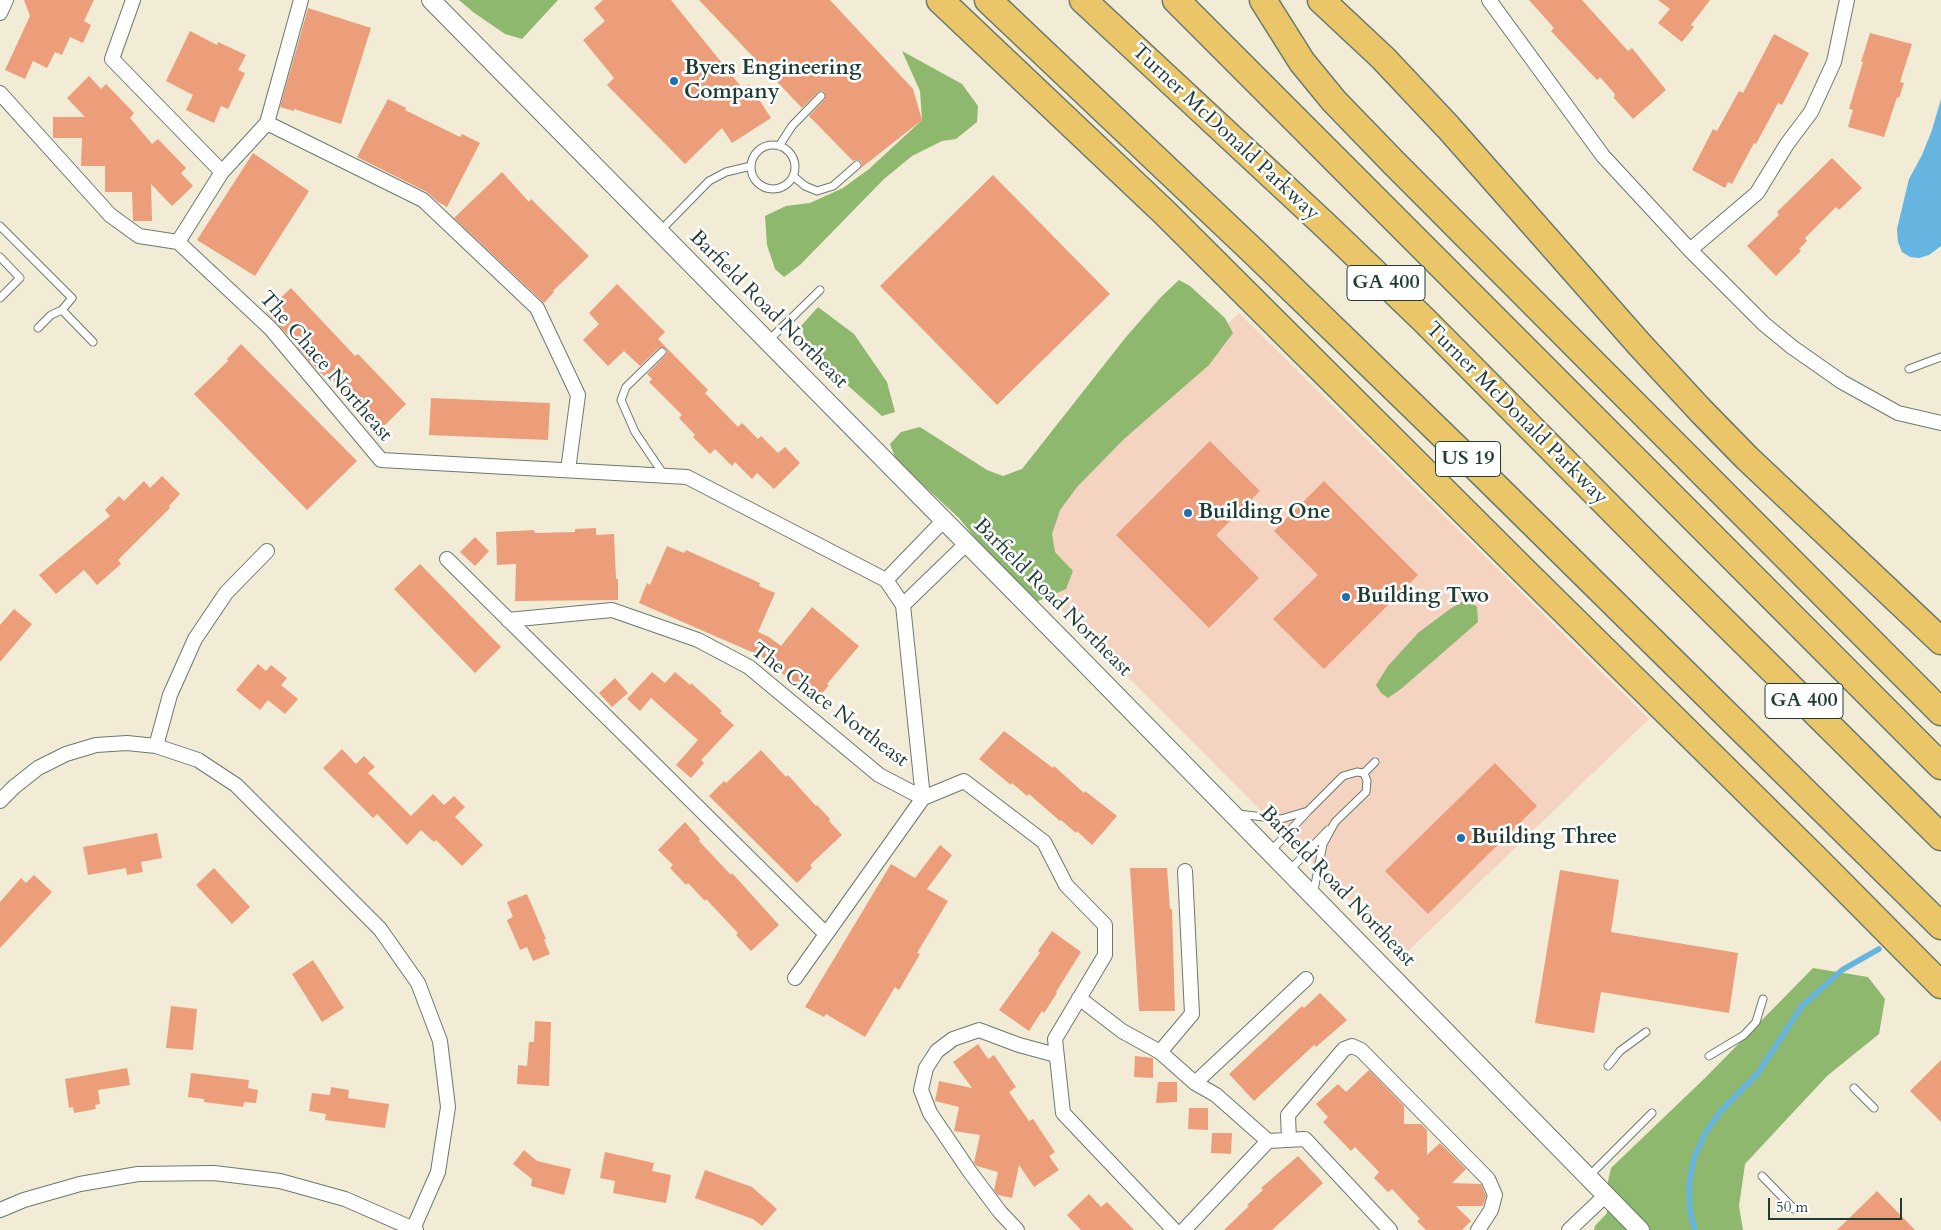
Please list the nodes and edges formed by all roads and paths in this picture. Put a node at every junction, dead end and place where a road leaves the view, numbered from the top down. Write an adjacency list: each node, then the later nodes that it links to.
1 (6, 0): 13 (street)
2 (133, 0): 20 (street)
3 (301, 0): 16 (street)
4 (431, 0): 23 (street, Barfield Road Northeast)
5 (940, 0): 66 (highway)
6 (988, 0): 62 (highway, US 19)
7 (1176, 0): 50 (highway)
8 (1263, 0): 47 (highway)
9 (1322, 0): 46 (highway)
10 (1489, 0): 25 (street)
11 (1847, 0): 25 (street)
12 (1086, 4): 57 (highway, Turner McDonald Parkway / GA 400)
13 (0, 13)
14 (0, 93): 24 (street)
15 (821, 96): 17 (lane)
16 (267, 123): 20 (street); 37 (street)
17 (779, 146): 19 (lane); 21 (lane)
18 (856, 165): 21 (lane)
19 (751, 166): 21 (lane); 23 (lane)
20 (222, 172): 24 (street)
21 (793, 176)
22 (0, 226): 29 (lane)
23 (660, 232): 31 (street, Barfield Road Northeast)
24 (178, 242): 37 (street, The Chace Northeast)
25 (1690, 250): 36 (street)
26 (0, 257): 28 (lane)
27 (820, 290): 31 (lane)
28 (0, 298)
29 (62, 310): 30 (lane); 32 (lane)
30 (38, 328)
31 (768, 341): 39 (street, Barfield Road Northeast)
32 (93, 342)
33 (662, 352): 38 (lane)
34 (1941, 357): 35 (lane)
35 (1909, 369)
36 (1941, 423)
37 (568, 470): 38 (street, The Chace Northeast)
38 (664, 476): 43 (street, The Chace Northeast)
39 (944, 520): 40 (street, Barfield Road Northeast); 43 (street)
40 (966, 544): 44 (street); 55 (street, Barfield Road Northeast)
41 (267, 551): 48 (street)
42 (447, 559): 45 (street)
43 (886, 580): 44 (street, The Chace Northeast)
44 (903, 605): 52 (street, The Chace Northeast)
45 (508, 620): 52 (street, The Chace Northeast); 63 (street)
46 (1941, 641)
47 (1941, 712)
48 (156, 746): 53 (street); 85 (street)
49 (1375, 762): 51 (lane)
50 (1941, 766)
51 (1364, 774): 54 (lane); 56 (lane)
52 (923, 798): 63 (street); 67 (street)
53 (0, 801)
54 (1312, 807): 55 (lane); 58 (lane)
55 (1233, 814): 58 (street, Barfield Road Northeast)
56 (1335, 822): 60 (lane); 61 (lane)
57 (1941, 837)
58 (1270, 852): 60 (street, Barfield Road Northeast)
59 (1185, 871): 70 (street)
60 (1289, 872): 61 (street, Barfield Road Northeast)
61 (1313, 896): 80 (street, Barfield Road Northeast)
62 (1941, 926)
63 (826, 934): 64 (street)
64 (795, 978)
65 (1306, 979): 74 (street)
66 (1941, 986)
67 (1079, 998): 70 (street); 71 (street)
68 (1763, 999): 72 (lane)
69 (1646, 1032): 73 (lane)
70 (1160, 1052): 74 (street)
71 (1056, 1055): 86 (street); 87 (street)
72 (1709, 1056)
73 (1608, 1066)
74 (1195, 1083): 79 (street)
75 (1854, 1088): 76 (lane)
76 (1874, 1108)
77 (1652, 1113): 80 (lane)
78 (1289, 1140): 79 (street); 89 (street); 90 (street)
79 (1268, 1141): 88 (street)
80 (1588, 1176): 82 (street, Barfield Road Northeast)
81 (1762, 1176): 83 (lane)
82 (1606, 1195): 91 (street); 92 (street, Barfield Road Northeast)
83 (1794, 1209)
84 (0, 1210): 85 (street)
85 (415, 1229)
86 (1016, 1230)
87 (1174, 1230)
88 (1184, 1230)
89 (1390, 1230)
90 (1478, 1230)
91 (1569, 1230)
92 (1640, 1230)

